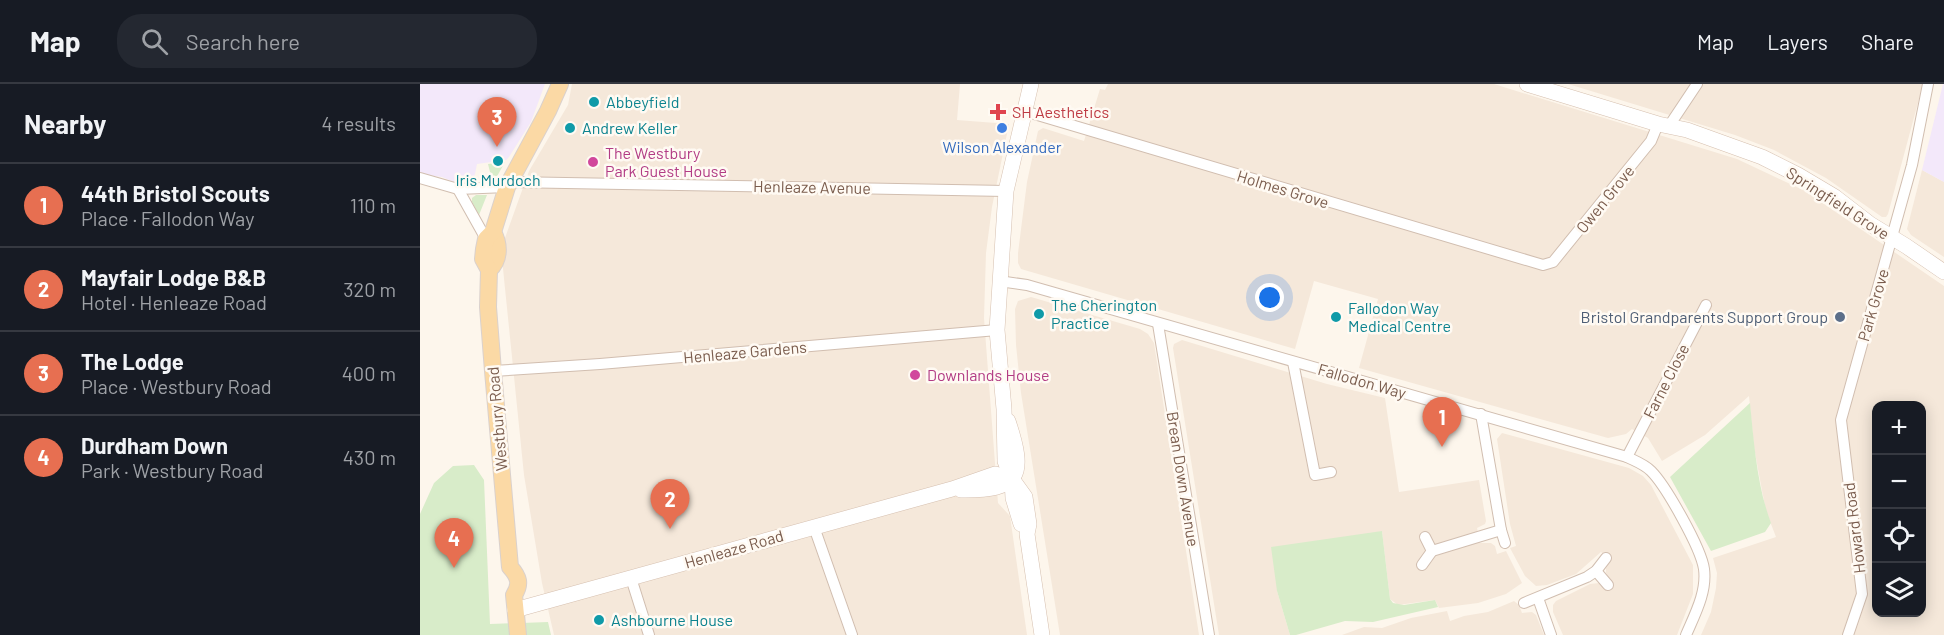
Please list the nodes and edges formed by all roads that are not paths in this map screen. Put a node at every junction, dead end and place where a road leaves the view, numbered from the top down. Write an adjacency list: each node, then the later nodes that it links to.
1 (560, 84): 9 (main road, Westbury Road)
2 (1031, 84): 6 (main road)
3 (1527, 84): 7 (main road, Springfield Grove)
4 (1697, 84): 7 (street, Owen Grove)
5 (1928, 84): 13 (street, Park Grove)
6 (1024, 111): 11 (main road); 14 (street, Holmes Grove)
7 (1663, 125): 13 (main road, Springfield Grove); 14 (street, Owen Grove)
8 (420, 178): 10 (street, Henleaze Avenue)
9 (508, 185): 10 (street, Henleaze Avenue); 11 (street, Henleaze Avenue); 12 (main road, Westbury Road)
10 (458, 189): 12 (street)
11 (1006, 191): 16 (main road)
12 (489, 235): 21 (main road, Westbury Road)
13 (1892, 237): 15 (main road, Springfield Grove); 23 (street, Park Grove)
14 (1543, 265)
15 (1944, 272)
16 (999, 281): 18 (street, Fallodon Way); 19 (main road)
17 (1706, 305): 24 (street, Farne Close)
18 (1158, 324): 20 (street, Fallodon Way); 44 (street, Brean Down Avenue)
19 (997, 330): 21 (street, Henleaze Gardens); 26 (main road)
20 (1293, 362): 22 (street, Fallodon Way); 25 (street)
21 (493, 371): 38 (main road, Westbury Road)
22 (1481, 414): 24 (street, Fallodon Way); 28 (street)
23 (1841, 420): 47 (street, Howard Road)
24 (1627, 457): 46 (street, Fallodon Way)
25 (1331, 472)
26 (1012, 479): 27 (main road, Henleaze Road); 43 (main road)
27 (814, 527): 35 (main road, Henleaze Road); 42 (street)
28 (1501, 530): 30 (street); 31 (street)
29 (1425, 537): 31 (street)
30 (1505, 543)
31 (1432, 551): 33 (street)
32 (1606, 558): 34 (street)
33 (1422, 565)
34 (1596, 571): 36 (street); 37 (street)
35 (631, 578): 38 (main road, Henleaze Road); 41 (street)
36 (1608, 585)
37 (1538, 598): 39 (street); 45 (street)
38 (514, 602): 40 (main road, Westbury Road)
39 (1524, 603)
40 (518, 635)
41 (649, 635)
42 (852, 635)
43 (1042, 635)
44 (1209, 635)
45 (1551, 635)
46 (1686, 635)
47 (1849, 635)

